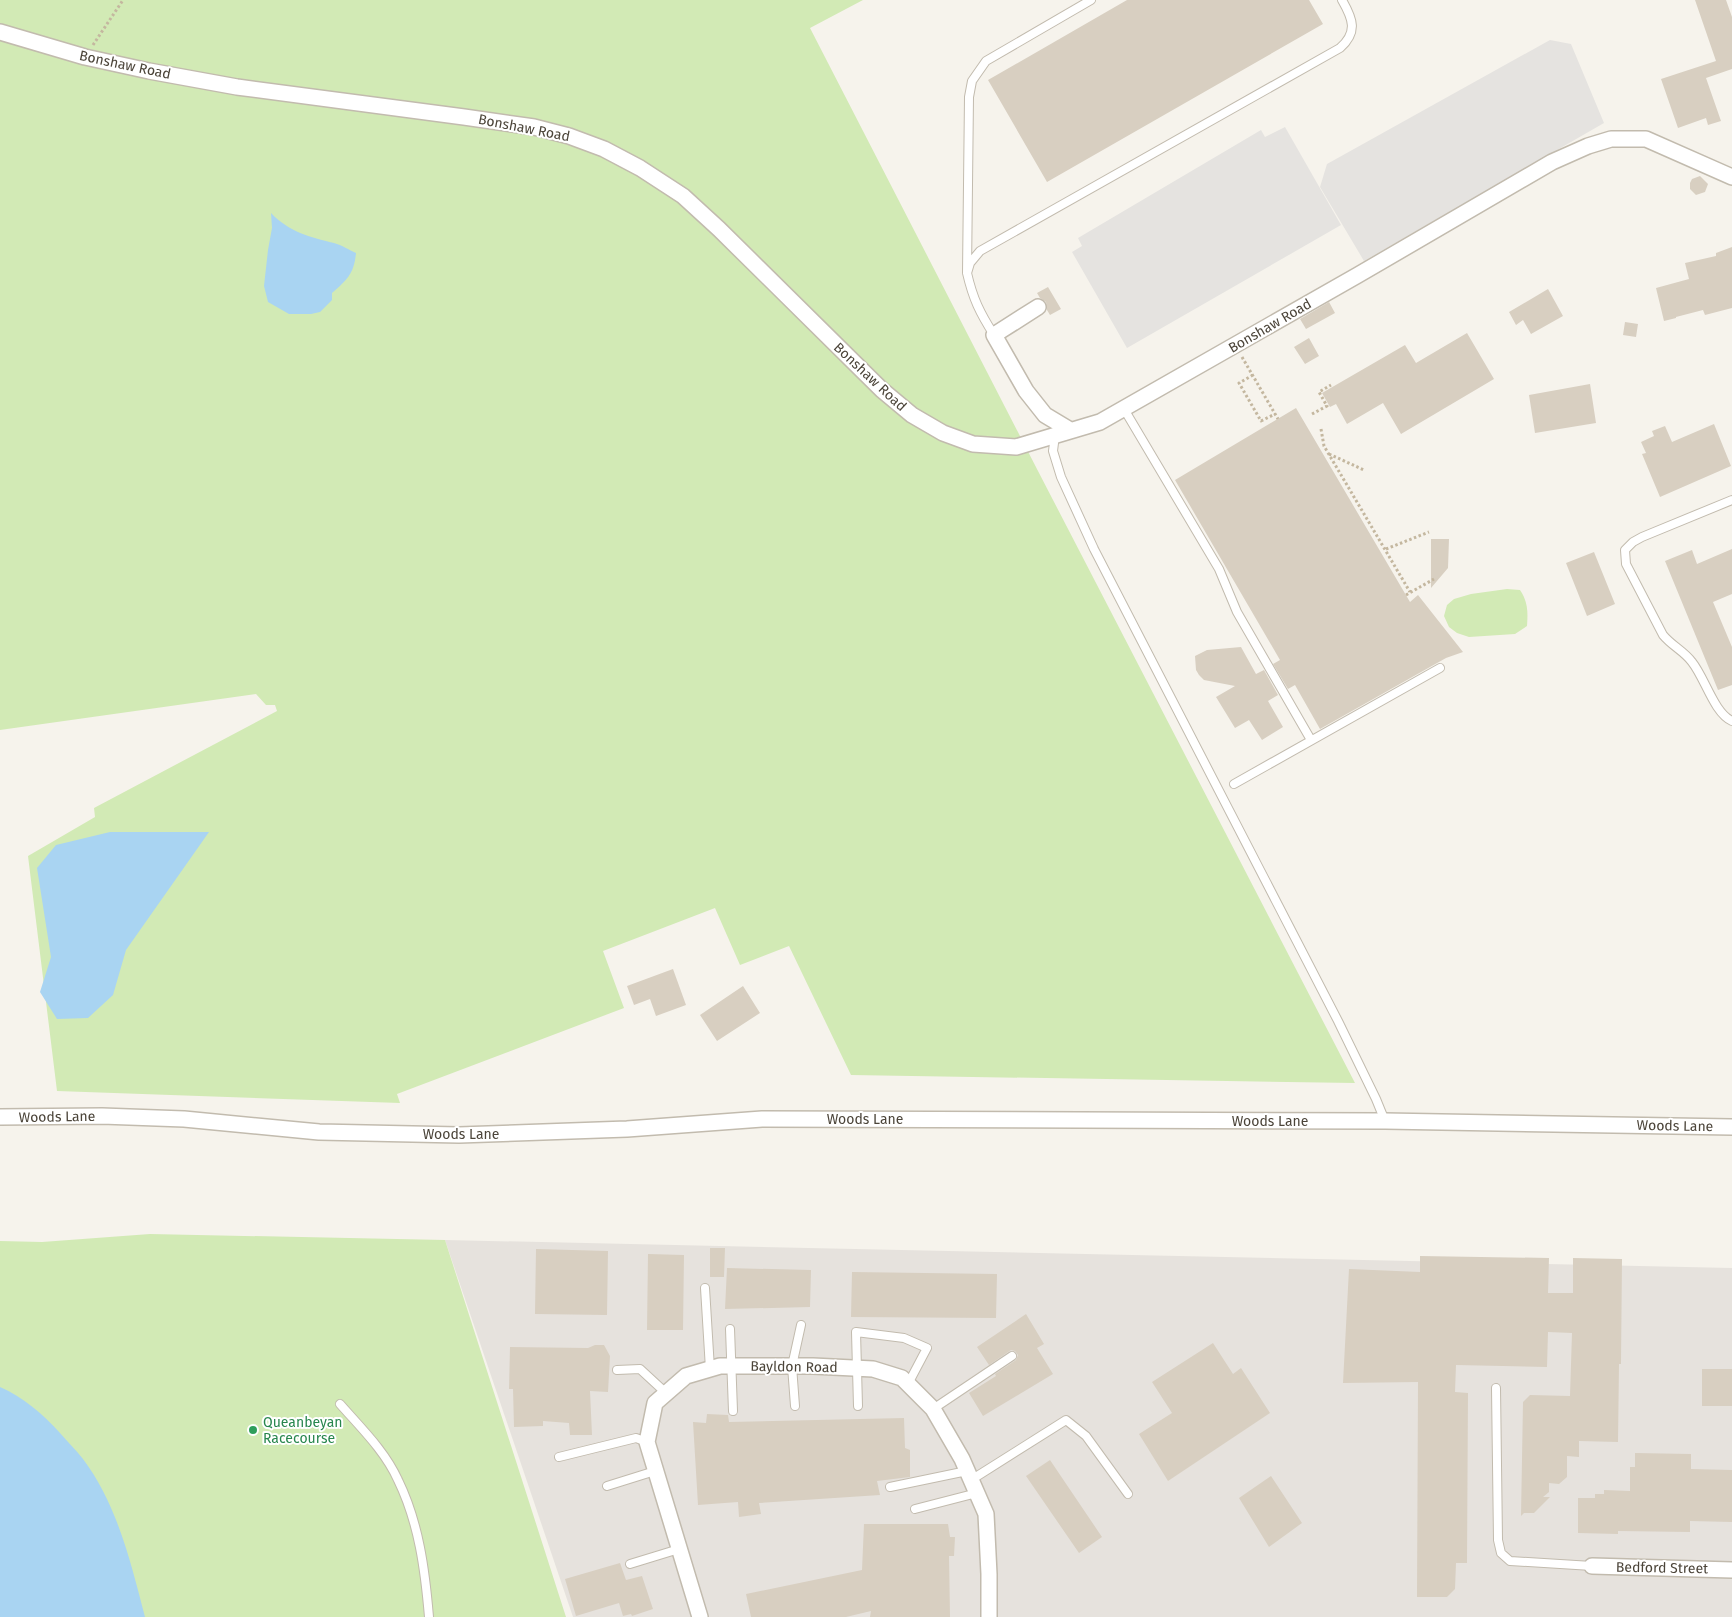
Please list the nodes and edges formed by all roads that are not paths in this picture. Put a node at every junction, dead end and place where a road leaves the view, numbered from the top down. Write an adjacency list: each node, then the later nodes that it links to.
1 (1092, 0): 5 (lane)
2 (1342, 0): 5 (lane)
3 (0, 32): 10 (street, Bonshaw Road)
4 (1732, 177): 8 (street, Bonshaw Road)
5 (967, 273): 7 (lane)
6 (1038, 307): 7 (street)
7 (994, 335): 9 (street)
8 (1124, 409): 9 (street, Bonshaw Road); 14 (lane)
9 (1070, 430): 10 (street, Bonshaw Road)
10 (1055, 435): 17 (lane)
11 (1732, 500): 13 (lane)
12 (1440, 668): 14 (lane)
13 (1732, 721)
14 (1311, 740): 15 (lane)
15 (1234, 784)
16 (0, 1117): 17 (street, Woods Lane)
17 (1385, 1121): 18 (street, Woods Lane)
18 (1732, 1127)
19 (705, 1288): 26 (lane)
20 (801, 1325): 24 (lane)
21 (730, 1329): 23 (lane)
22 (1012, 1356): 34 (lane)
23 (733, 1366): 24 (street, Bayldon Road); 26 (street, Bayldon Road); 35 (lane)
24 (792, 1366): 25 (street, Bayldon Road); 32 (lane)
25 (857, 1368): 28 (street, Bayldon Road); 28 (lane); 33 (lane)
26 (710, 1369): 30 (street, Bayldon Road)
27 (617, 1370): 30 (lane)
28 (908, 1384): 34 (street, Bayldon Road)
29 (1496, 1388): 46 (lane)
30 (666, 1393): 36 (street, Bayldon Road)
31 (340, 1404): 48 (lane)
32 (795, 1406)
33 (858, 1406)
34 (933, 1409): 39 (street, Bayldon Road)
35 (733, 1411)
36 (647, 1442): 37 (lane); 38 (street, Bayldon Road)
37 (559, 1457)
38 (656, 1470): 40 (lane); 44 (street, Bayldon Road)
39 (972, 1481): 41 (lane); 42 (lane); 43 (lane); 50 (street, Bayldon Road)
40 (607, 1486)
41 (890, 1486)
42 (1128, 1494)
43 (916, 1509)
44 (679, 1549): 45 (lane); 49 (street, Bayldon Road)
45 (630, 1564)
46 (1592, 1566): 47 (street, Bedford Street)
47 (1732, 1570)
48 (430, 1617)
49 (700, 1617)
50 (989, 1617)

